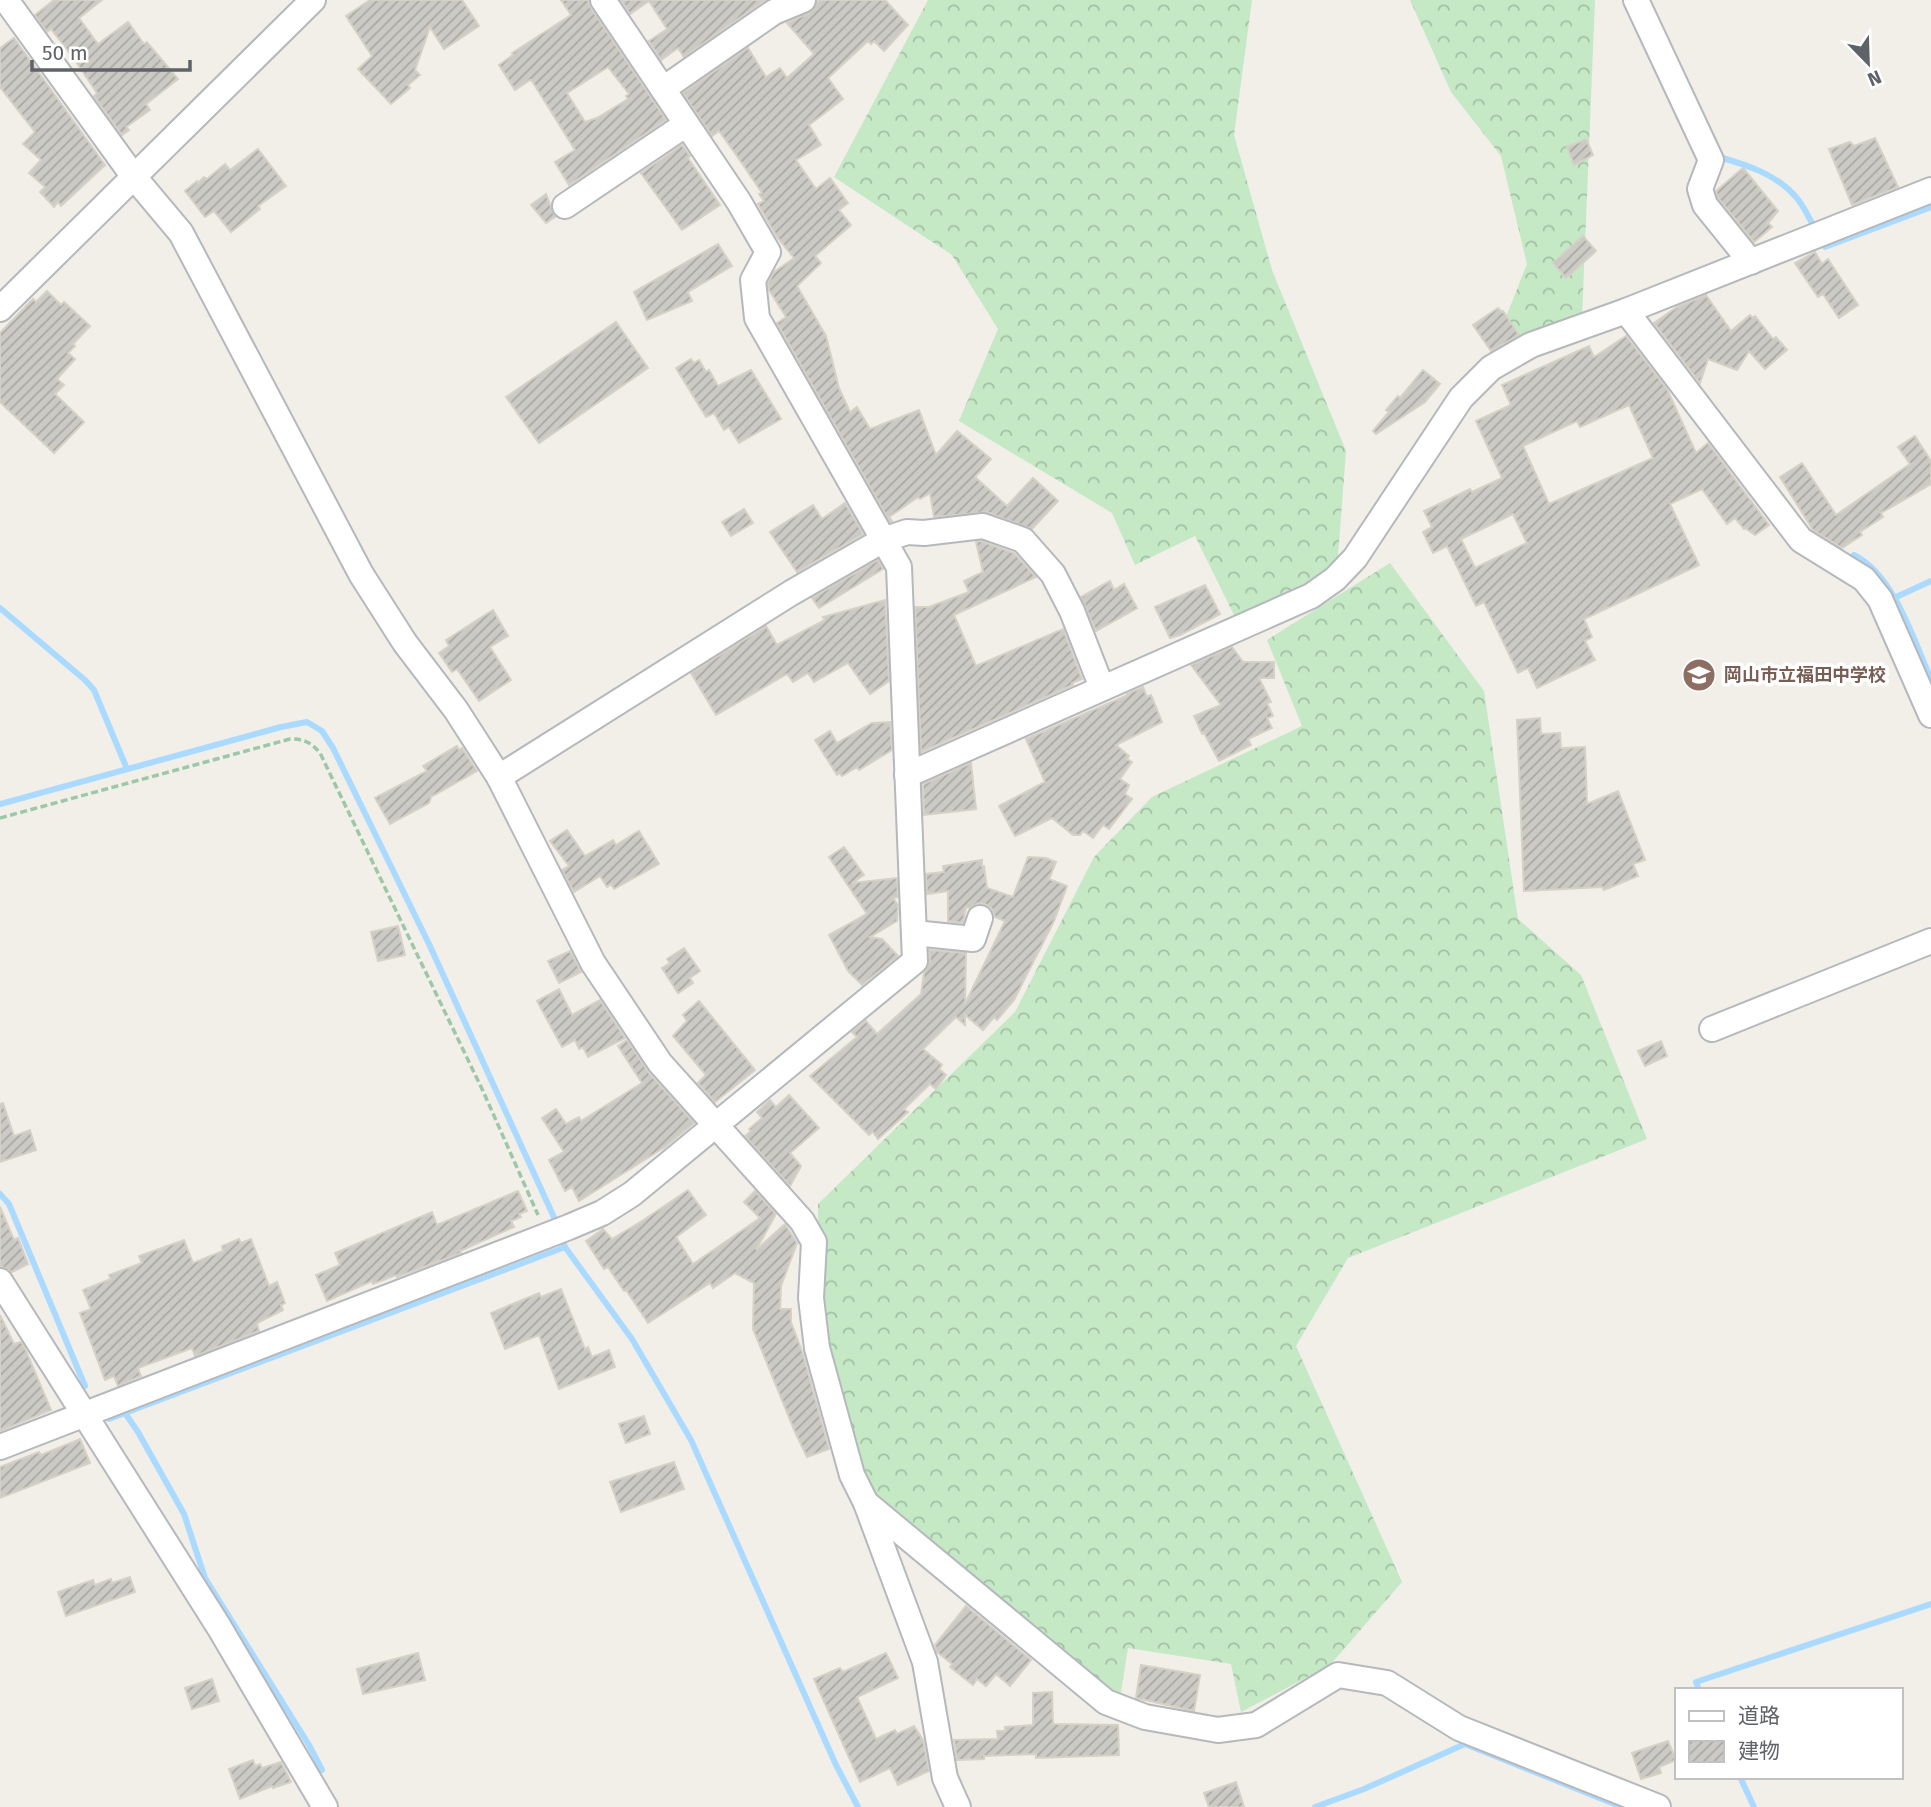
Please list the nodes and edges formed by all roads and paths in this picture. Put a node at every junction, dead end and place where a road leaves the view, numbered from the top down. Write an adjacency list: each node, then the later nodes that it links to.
1 (6, 0): 8 (street)
2 (313, 0): 8 (street)
3 (603, 0): 6 (street)
4 (803, 0): 6 (street)
5 (1636, 0): 11 (street)
6 (663, 89): 7 (street)
7 (685, 125): 10 (street); 14 (street)
8 (134, 177): 12 (street); 18 (street)
9 (1931, 190): 11 (street)
10 (565, 206)
11 (1751, 262): 13 (street)
12 (0, 309)
13 (1626, 312): 15 (street); 16 (street)
14 (884, 540): 15 (street); 17 (street); 18 (street)
15 (1102, 688): 17 (street)
16 (1931, 715)
17 (907, 775): 21 (street)
18 (499, 776): 24 (street)
19 (0, 818): 25 (path)
20 (980, 918): 21 (street)
21 (914, 933): 24 (street)
22 (1931, 942): 23 (street)
23 (1712, 1029)
24 (715, 1127): 25 (street); 29 (street)
25 (557, 1232): 27 (street)
26 (0, 1281): 27 (street)
27 (84, 1413): 28 (street); 30 (street)
28 (0, 1447)
29 (866, 1503): 31 (street); 32 (street)
30 (325, 1807)
31 (958, 1807)
32 (1658, 1807)

